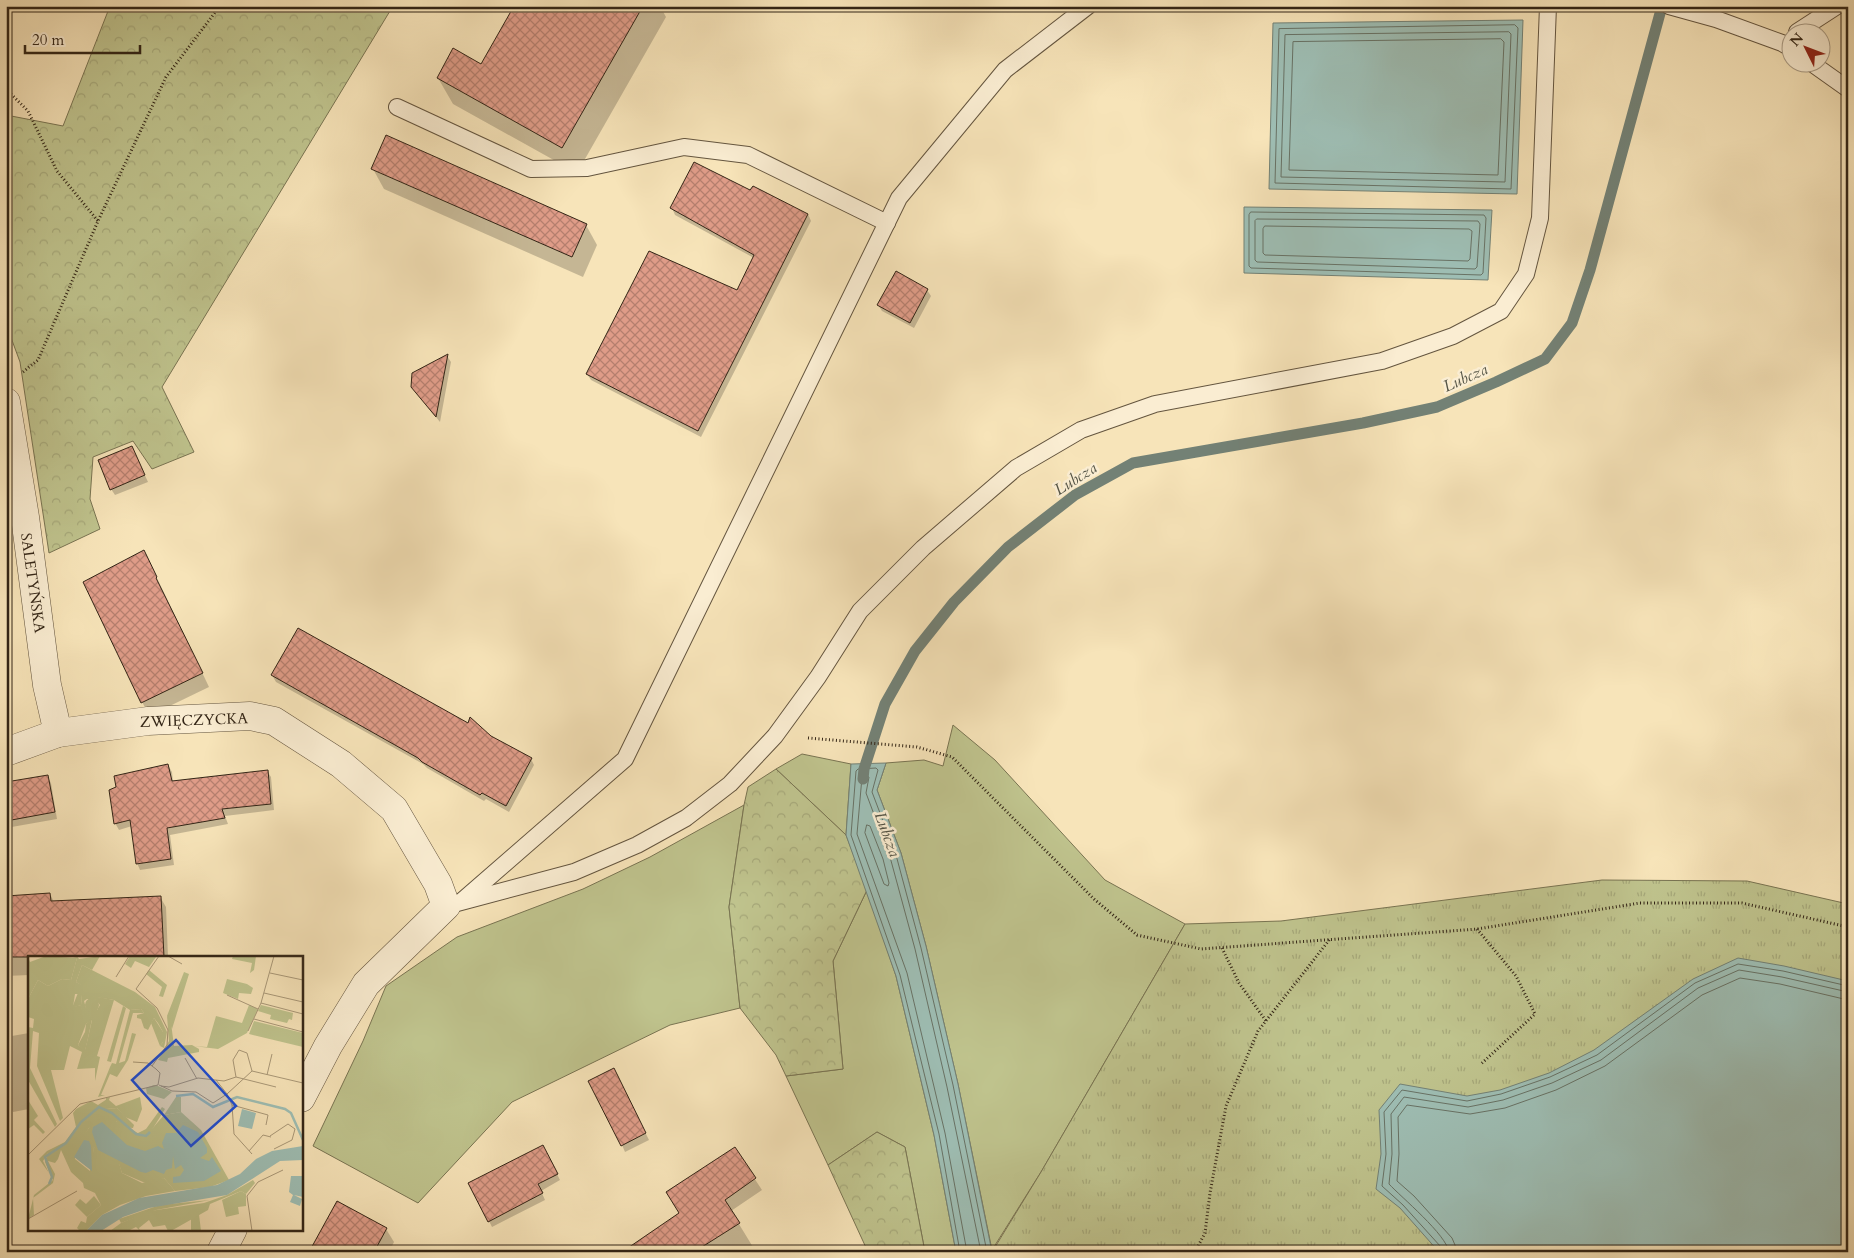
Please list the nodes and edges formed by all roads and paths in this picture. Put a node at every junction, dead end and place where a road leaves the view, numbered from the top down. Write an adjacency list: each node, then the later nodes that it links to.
1 (220, 6): 12 (path)
2 (1088, 6): 13 (lane)
3 (1548, 6): 19 (lane)
4 (1669, 6): 7 (lane)
5 (1837, 6): 6 (lane)
6 (1813, 22)
7 (1782, 41)
8 (1824, 72): 10 (lane)
9 (6, 89): 12 (path)
10 (1848, 89)
11 (397, 107): 13 (lane)
12 (98, 221): 14 (path)
13 (887, 223): 19 (lane)
14 (19, 375)
15 (6, 402): 16 (street, SALETYŃSKA)
16 (58, 733): 18 (street, ZWIĘCZYCKA); 19 (street, ZWIĘCZYCKA)
17 (841, 740): 23 (path)
18 (6, 752)
19 (453, 905): 26 (street)
20 (1848, 927): 21 (path)
21 (1477, 929): 22 (path); 25 (path)
22 (1330, 939): 23 (path); 24 (path)
23 (1222, 948): 24 (path)
24 (1266, 1021): 29 (path)
25 (1481, 1064)
26 (302, 1096)
27 (232, 1230): 28 (street)
28 (221, 1252)
29 (1196, 1252)

